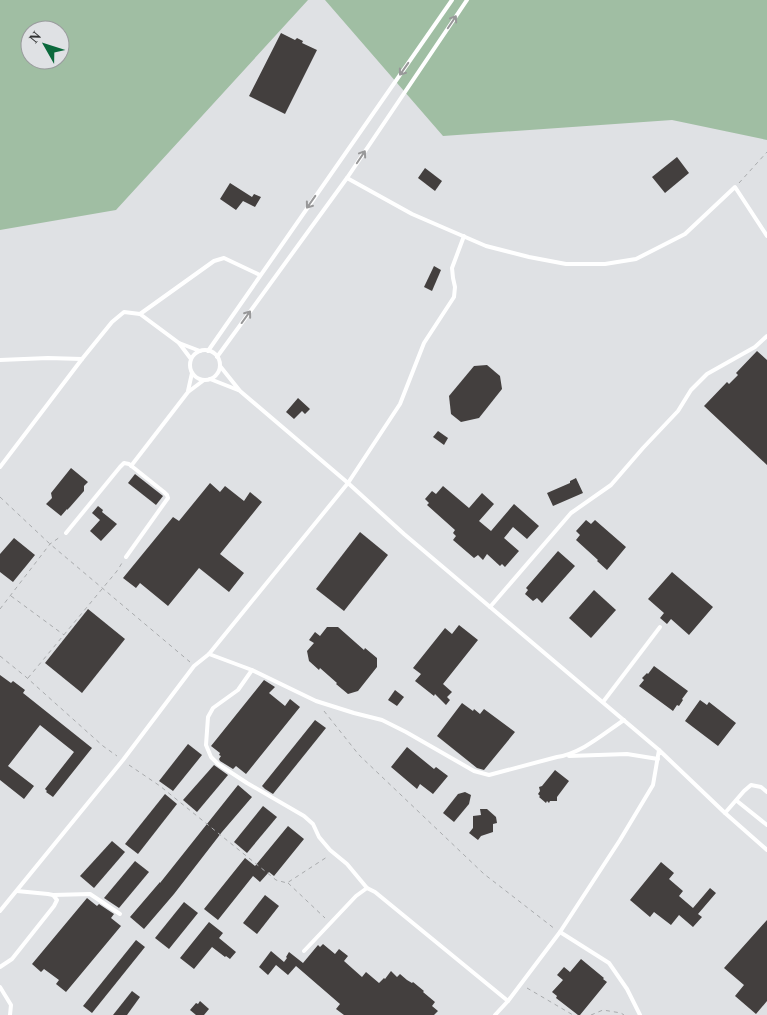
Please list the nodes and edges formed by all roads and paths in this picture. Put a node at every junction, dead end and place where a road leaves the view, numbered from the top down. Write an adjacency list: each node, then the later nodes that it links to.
1 (452, 0): 8 (lane, one-way to 8)
2 (467, 0): 4 (lane, one-way to 2)
3 (767, 152): 5 (path)
4 (347, 178): 6 (lane); 14 (lane, one-way to 4)
5 (736, 188): 6 (lane); 7 (lane)
6 (464, 236): 28 (lane)
7 (767, 236)
8 (260, 275): 9 (lane); 13 (lane)
9 (140, 314): 11 (lane); 15 (lane)
10 (767, 336): 35 (lane)
11 (179, 344): 12 (lane); 17 (lane)
12 (200, 351): 13 (lane); 17 (lane)
13 (208, 351): 14 (lane)
14 (217, 357): 18 (lane)
15 (82, 359): 16 (lane); 25 (lane)
16 (0, 360)
17 (192, 360): 19 (lane)
18 (220, 366): 21 (lane); 22 (lane)
19 (192, 373): 20 (lane); 23 (lane)
20 (204, 380): 21 (lane); 23 (lane)
21 (210, 380): 22 (lane)
22 (240, 390): 28 (lane)
23 (188, 392): 26 (lane)
24 (0, 457): 25 (lane)
25 (5, 461): 27 (lane)
26 (131, 466): 30 (lane); 32 (lane)
27 (0, 467)
28 (348, 483): 35 (lane); 39 (lane)
29 (0, 497): 31 (path)
30 (66, 533): 31 (path)
31 (50, 544): 33 (path); 34 (path)
32 (126, 557): 33 (path)
33 (102, 589): 38 (path); 41 (path)
34 (11, 595): 36 (path); 38 (path)
35 (490, 607): 45 (lane)
36 (0, 609)
37 (660, 627): 45 (lane)
38 (64, 635): 43 (path)
39 (209, 654): 41 (lane); 42 (lane)
40 (0, 656): 43 (path)
41 (194, 666): 50 (lane)
42 (252, 670): 44 (lane); 56 (lane)
43 (28, 679): 50 (path)
44 (316, 701): 48 (lane); 64 (path)
45 (603, 702): 46 (lane)
46 (624, 720): 47 (lane); 48 (lane)
47 (660, 750): 49 (lane); 53 (lane)
48 (567, 756): 49 (lane)
49 (658, 759): 64 (lane)
50 (123, 760): 57 (path); 59 (lane)
51 (767, 792): 52 (lane)
52 (737, 801): 53 (lane); 54 (lane)
53 (725, 813): 55 (lane)
54 (767, 825)
55 (767, 850)
56 (333, 853): 57 (path); 58 (lane)
57 (287, 883): 63 (path)
58 (367, 888): 63 (lane); 69 (lane)
59 (17, 891): 60 (lane); 61 (lane)
60 (53, 895): 62 (lane); 66 (lane)
61 (0, 912)
62 (120, 914)
63 (330, 923): 65 (lane)
64 (560, 932): 67 (lane); 75 (lane)
65 (304, 951)
66 (0, 967)
67 (521, 984): 69 (lane); 72 (path)
68 (0, 987): 70 (lane)
69 (508, 1001): 71 (lane)
70 (10, 1015)
71 (495, 1015)
72 (574, 1015)
73 (591, 1015): 74 (path)
74 (624, 1015)
75 (640, 1015)

